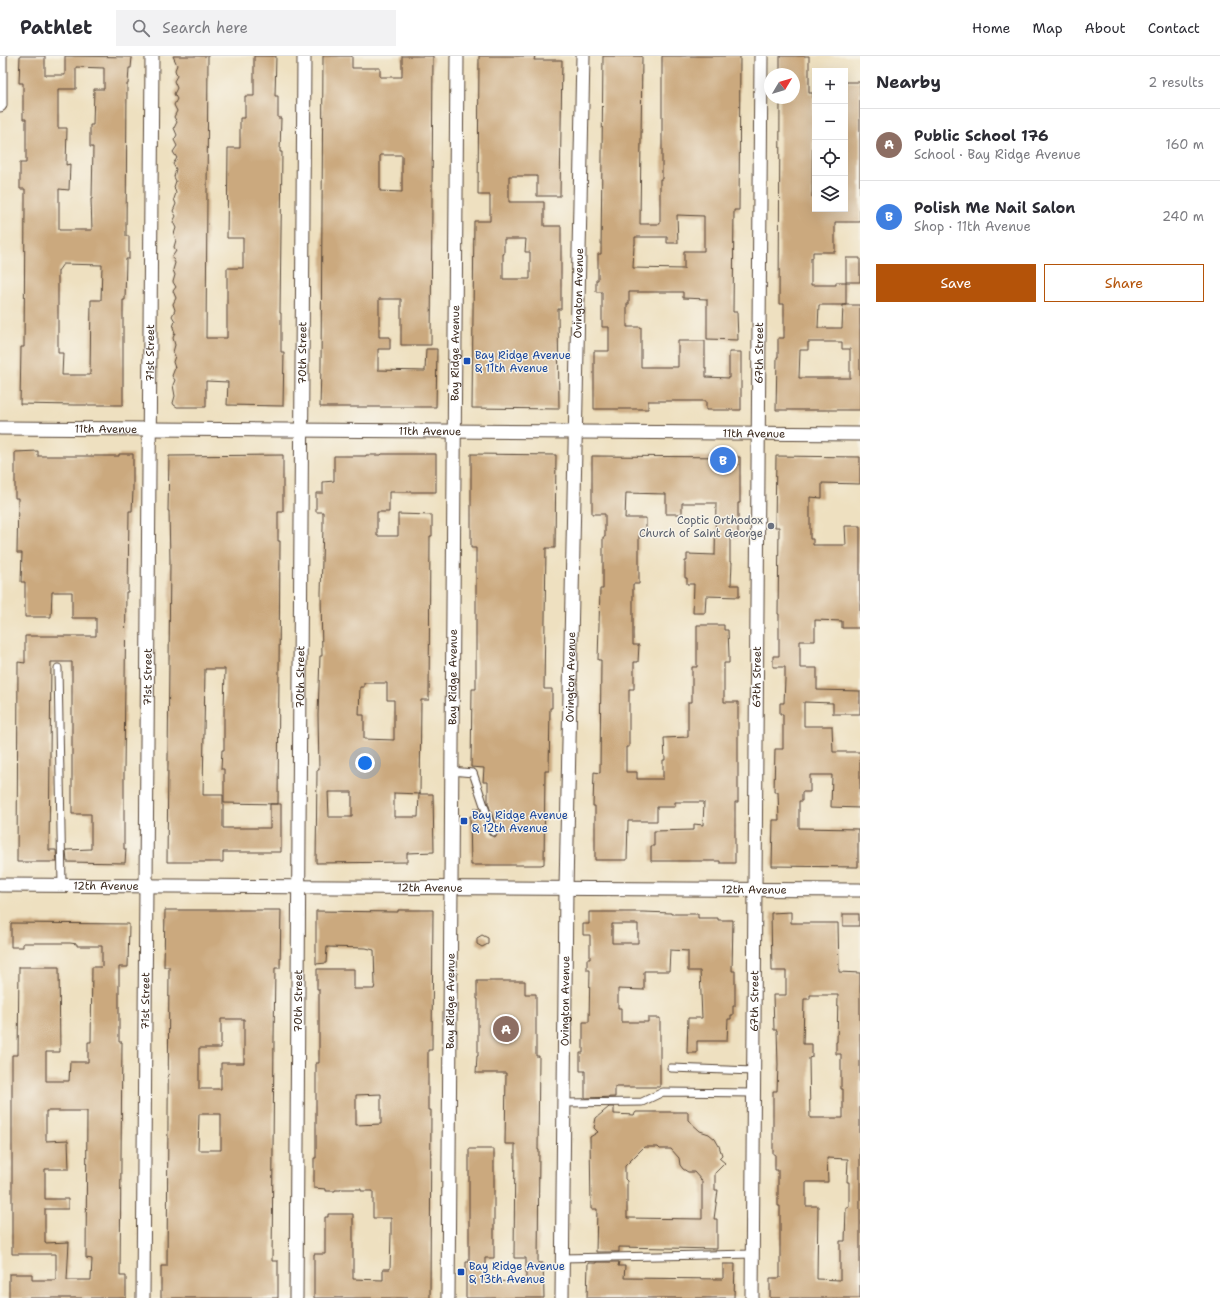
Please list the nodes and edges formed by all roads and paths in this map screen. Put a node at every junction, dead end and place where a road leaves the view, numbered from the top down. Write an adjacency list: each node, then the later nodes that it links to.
1 (0, 56): 7 (street)
2 (152, 56): 9 (street, 71st Street)
3 (304, 56): 10 (street, 70th Street)
4 (457, 56): 11 (street, Bay Ridge Avenue)
5 (583, 56): 12 (street, Ovington Avenue)
6 (761, 56): 13 (street, 67th Street)
7 (0, 105)
8 (0, 428): 9 (street, 11th Avenue)
9 (149, 429): 10 (street, 11th Avenue); 20 (street, 71st Street)
10 (302, 430): 11 (street, 11th Avenue); 21 (street, 70th Street)
11 (454, 431): 12 (street, 11th Avenue); 16 (street, Bay Ridge Avenue)
12 (575, 432): 13 (street, 11th Avenue); 23 (street, Ovington Avenue)
13 (758, 433): 14 (street, 11th Avenue); 24 (street, 67th Street)
14 (860, 434)
15 (58, 668): 19 (lane)
16 (451, 771): 17 (lane); 22 (street, Bay Ridge Avenue)
17 (493, 832)
18 (0, 885): 19 (street, 12th Avenue)
19 (62, 885): 20 (street, 12th Avenue)
20 (146, 885): 21 (street, 12th Avenue); 32 (street, 71st Street)
21 (298, 886): 22 (street, 12th Avenue); 33 (street, 70th Street)
22 (451, 888): 23 (street, 12th Avenue); 34 (street, Bay Ridge Avenue)
23 (566, 889): 24 (street, 12th Avenue); 29 (street, Ovington Avenue)
24 (755, 890): 25 (street, 12th Avenue); 27 (street, 67th Street)
25 (860, 890)
26 (671, 1068): 27 (lane)
27 (754, 1071): 28 (street, 67th Street)
28 (754, 1092): 29 (lane); 30 (street, 67th Street)
29 (564, 1104): 31 (street, Ovington Avenue)
30 (752, 1254): 31 (lane); 36 (street, 67th Street)
31 (562, 1258): 35 (street, Ovington Avenue)
32 (143, 1298)
33 (296, 1298)
34 (448, 1298)
35 (562, 1298)
36 (752, 1298)

